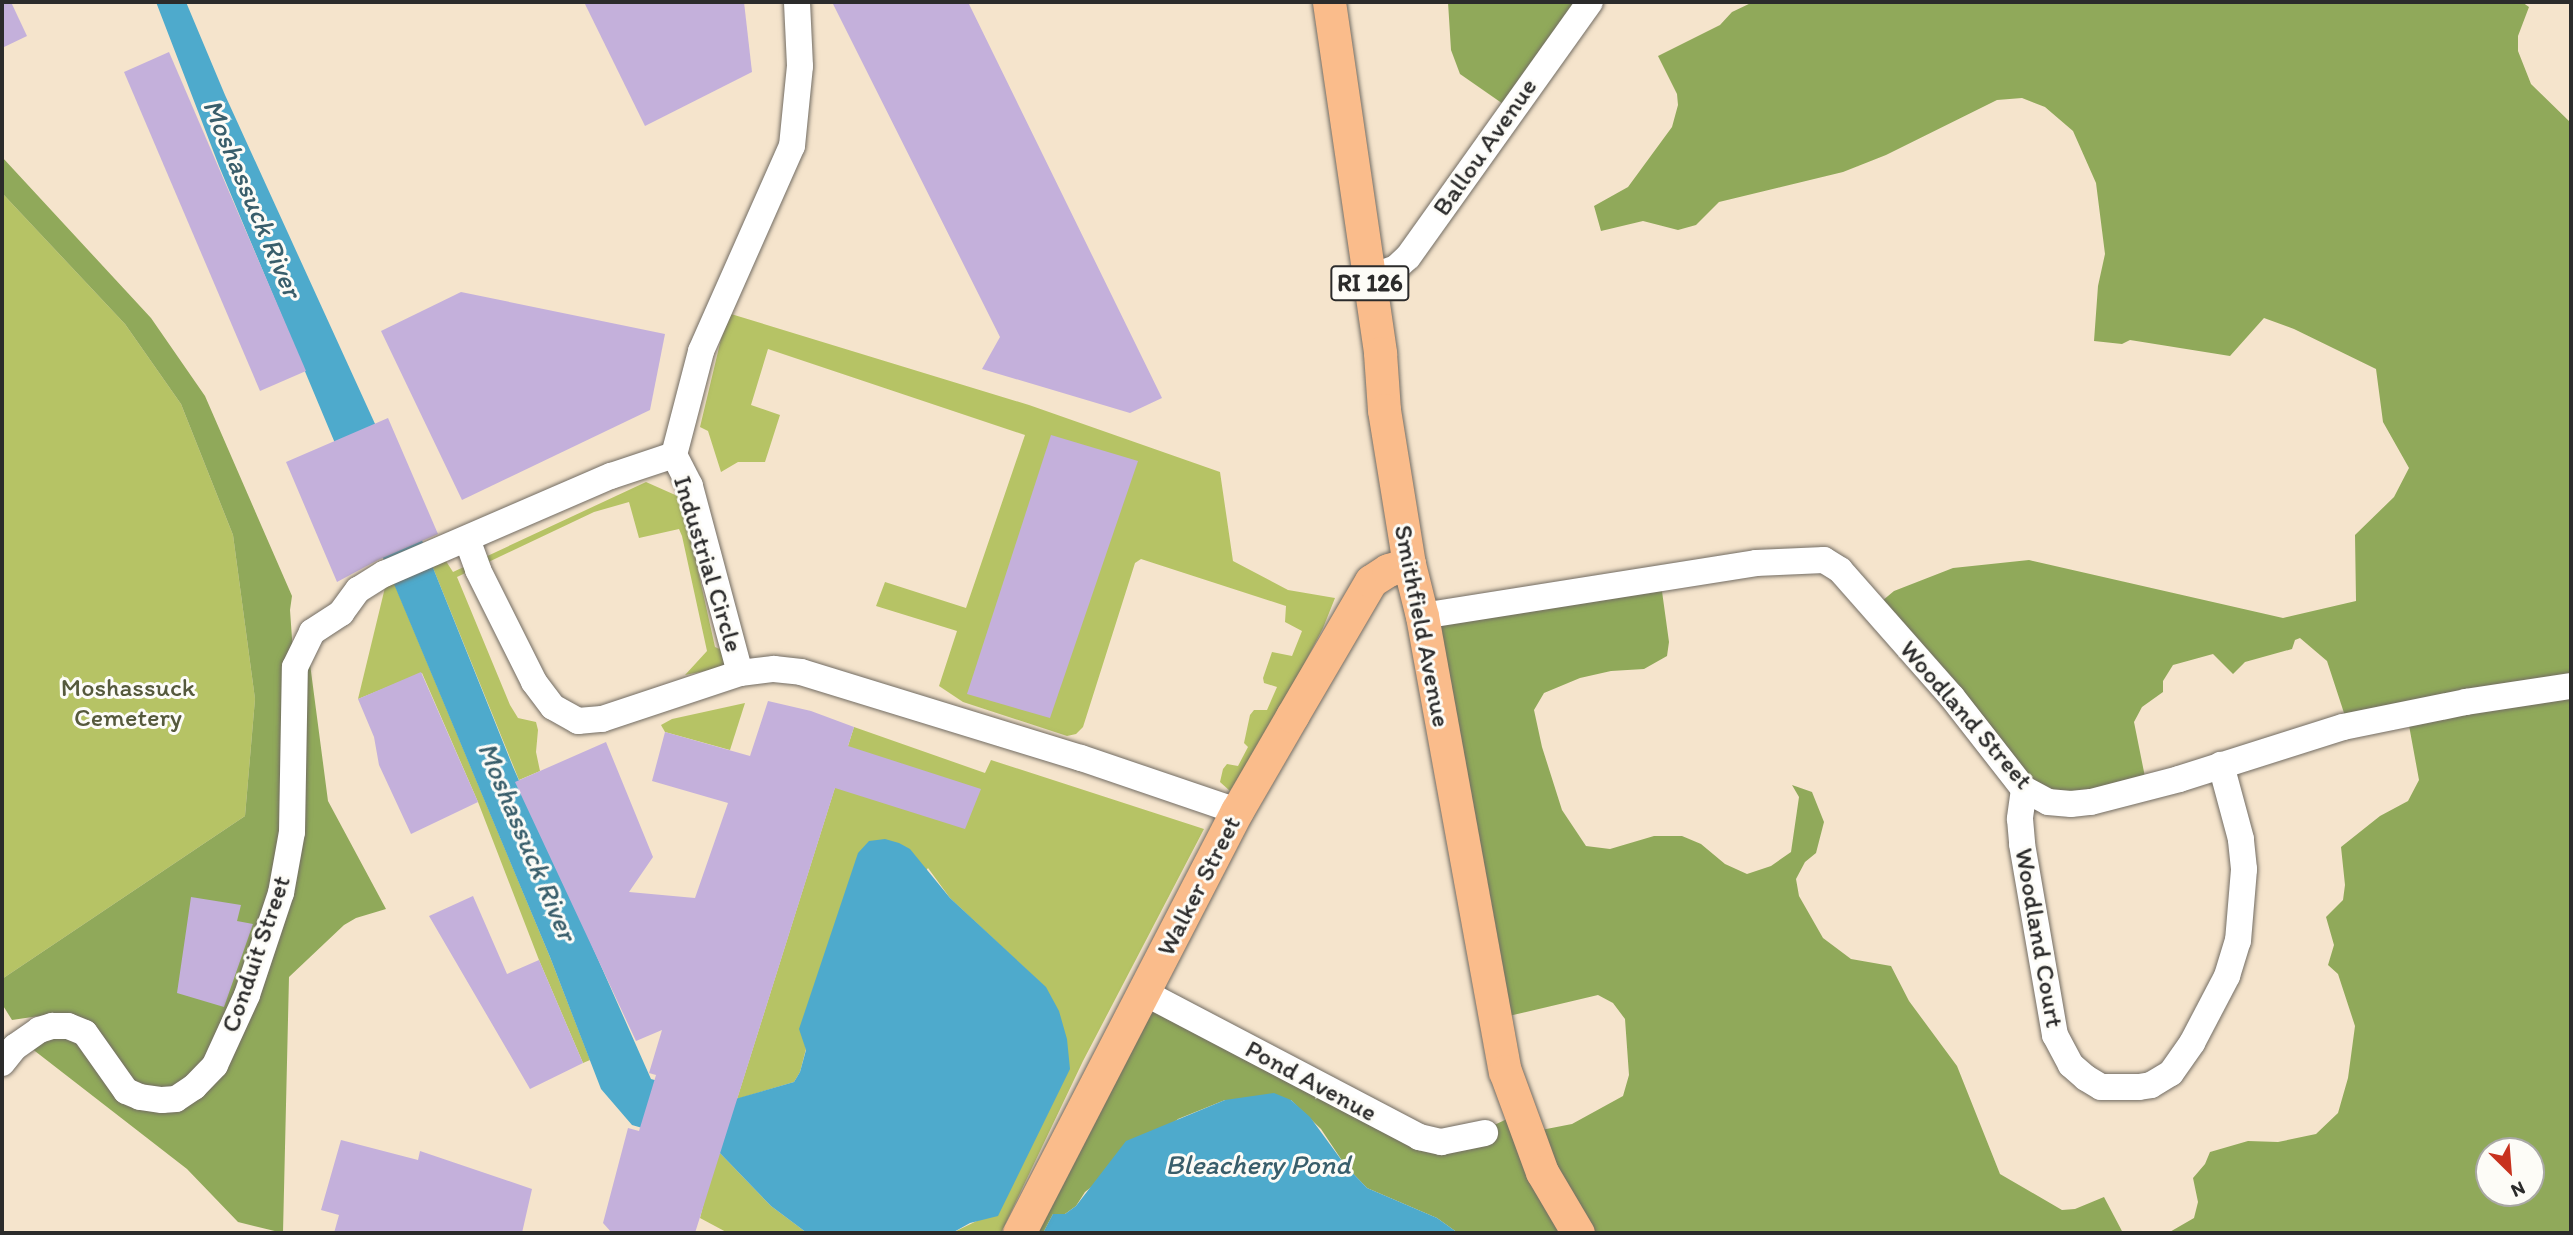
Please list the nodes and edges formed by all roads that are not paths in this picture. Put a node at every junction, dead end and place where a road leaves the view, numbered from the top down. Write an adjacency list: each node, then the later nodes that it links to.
1 (797, 2): 5 (street, Industrial Circle)
2 (1329, 2): 4 (main road, Smithfield Avenue / RI 126)
3 (1590, 2): 4 (street, Ballou Avenue)
4 (1369, 278): 7 (main road, Smithfield Avenue / RI 126)
5 (674, 455): 6 (street, Conduit Street); 9 (street, Industrial Circle)
6 (467, 539): 9 (street); 15 (street, Conduit Street)
7 (1409, 564): 8 (main road, Smithfield Avenue / RI 126); 13 (main road, Walker Street)
8 (1422, 617): 12 (street, Woodland Street); 18 (main road, Smithfield Avenue / RI 126)
9 (740, 673): 13 (street, Industrial Circle)
10 (2571, 687): 11 (street, Woodland Street)
11 (2221, 765): 12 (street, Woodland Street); 12 (street, Woodland Court)
12 (2024, 789)
13 (1237, 811): 14 (main road, Walker Street)
14 (1145, 993): 16 (street, Pond Avenue); 17 (main road, Walker Street)
15 (2, 1063)
16 (1485, 1133)
17 (1019, 1233)
18 (1578, 1233)

